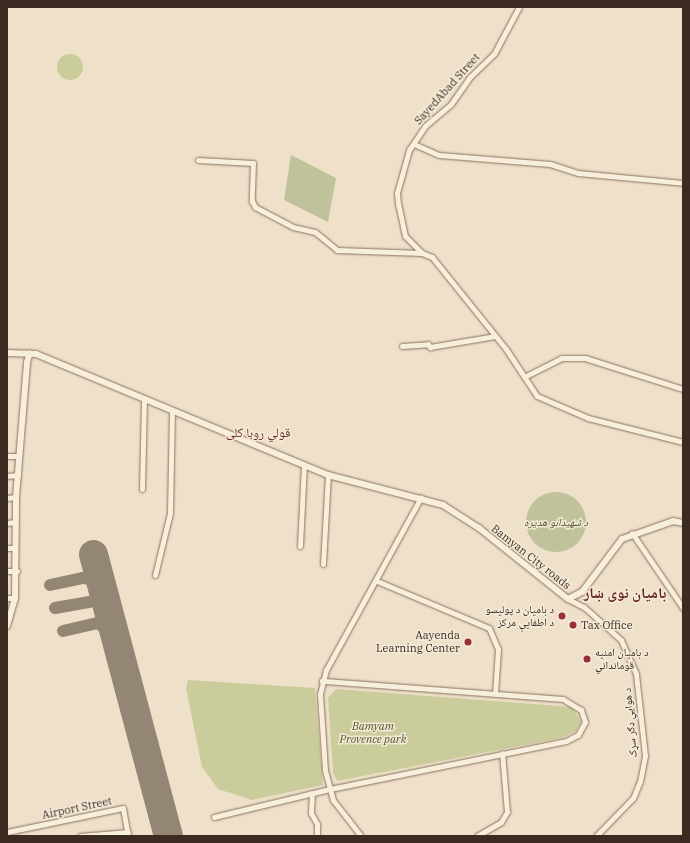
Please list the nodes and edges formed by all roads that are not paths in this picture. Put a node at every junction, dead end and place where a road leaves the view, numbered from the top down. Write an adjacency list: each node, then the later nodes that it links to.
1 (520, 7): 2 (street, SayedAbad Street)
2 (414, 144): 4 (street); 5 (street, SayedAbad Street)
3 (198, 160): 5 (street)
4 (683, 183)
5 (422, 253): 6 (street, SayedAbad Street)
6 (495, 336): 7 (street); 10 (street, SayedAbad Street)
7 (402, 346)
8 (7, 353): 9 (street)
9 (30, 353): 12 (street, Bamyan City roads); 16 (street)
10 (526, 376): 11 (street); 14 (street, SayedAbad Street)
11 (683, 389)
12 (144, 399): 13 (street, Bamyan City roads); 21 (street)
13 (172, 411): 17 (street, Bamyan City roads); 35 (street)
14 (683, 442)
15 (7, 456): 16 (street)
16 (20, 456): 18 (street)
17 (304, 465): 19 (street, Bamyan City roads); 29 (street)
18 (18, 475): 20 (street); 22 (street)
19 (328, 475): 23 (street, Bamyan City roads); 32 (street)
20 (7, 476)
21 (142, 489)
22 (16, 497): 24 (street); 25 (street)
23 (421, 497): 36 (street); 39 (street, Bamyan City roads)
24 (7, 498)
25 (15, 522): 26 (street); 31 (street)
26 (7, 523)
27 (683, 523): 28 (street, Bamyan City roads)
28 (632, 533): 39 (street, Bamyan City roads); 40 (street)
29 (300, 546)
30 (7, 548): 31 (street)
31 (15, 548): 34 (street)
32 (323, 564)
33 (7, 571): 34 (street)
34 (17, 571): 38 (street)
35 (155, 575)
36 (377, 580): 42 (street); 43 (street)
37 (7, 598): 38 (street)
38 (15, 598): 41 (street)
39 (568, 599): 54 (street, د هوايي ډګر سړک)
40 (683, 608)
41 (7, 626)
42 (322, 681): 43 (street); 45 (street)
43 (495, 694): 44 (street)
44 (502, 753): 45 (street); 53 (street)
45 (330, 789): 46 (street); 52 (street)
46 (312, 793): 47 (street); 51 (street)
47 (214, 817)
48 (7, 834): 49 (street, Airport Street)
49 (128, 834): 50 (street)
50 (80, 836)
51 (316, 836)
52 (361, 836)
53 (477, 836)
54 (596, 836)

